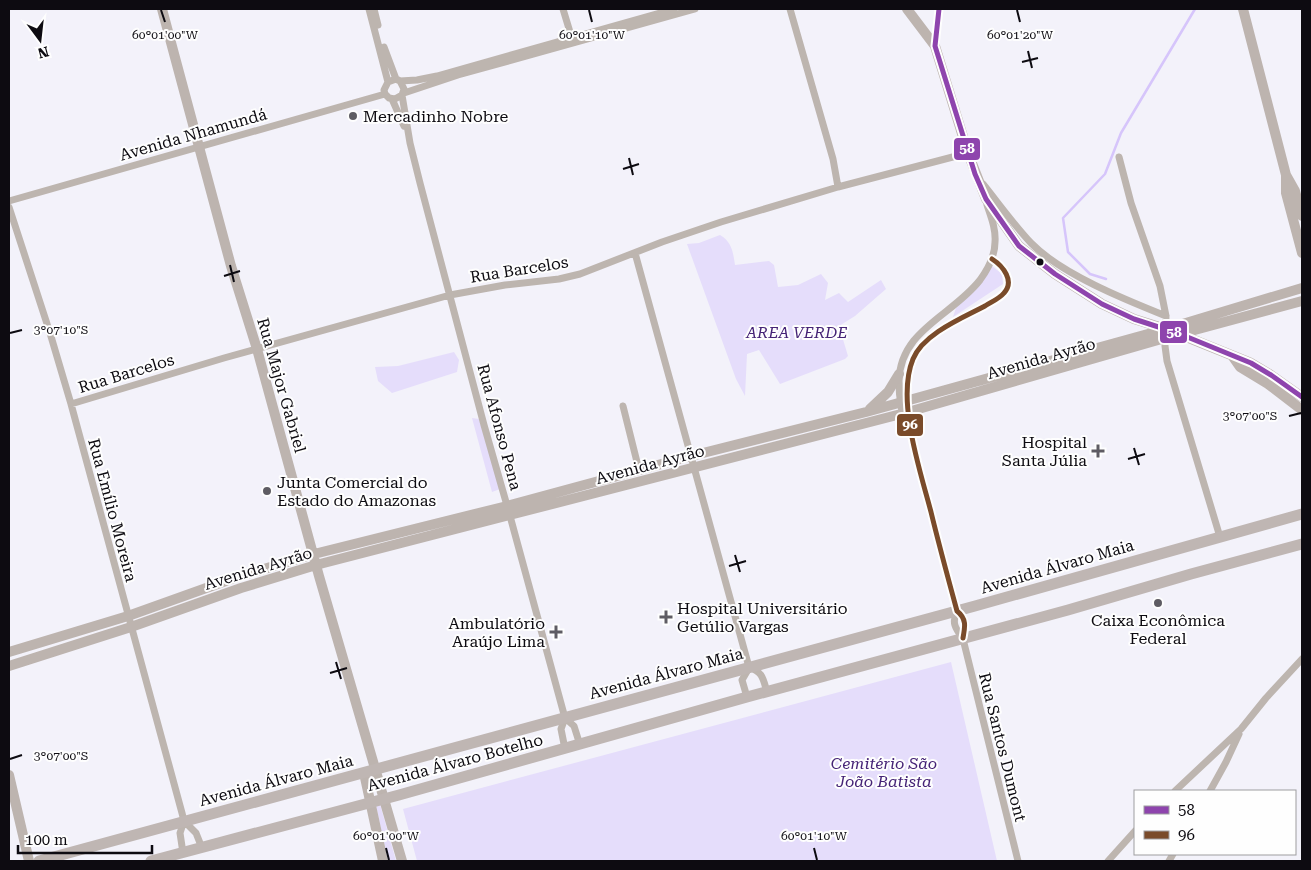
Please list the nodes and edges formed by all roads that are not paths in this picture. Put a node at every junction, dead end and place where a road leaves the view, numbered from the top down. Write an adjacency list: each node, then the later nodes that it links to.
1 (162, 9): 20 (street, Rua Major Gabriel)
2 (369, 9): 11 (street)
3 (374, 9): 11 (street)
4 (563, 9): 12 (street)
5 (674, 9): 12 (street)
6 (695, 9): 12 (street)
7 (790, 9): 25 (street)
8 (908, 9): 13 (street)
9 (939, 9): 13 (street)
10 (1243, 9): 24 (street)
11 (380, 38): 14 (street); 15 (street)
12 (572, 40): 14 (street); 17 (street)
13 (935, 46): 21 (street)
14 (398, 80): 15 (street); 17 (street)
15 (388, 82): 16 (street)
16 (385, 94): 18 (street); 20 (street, Avenida Nhamundá)
17 (403, 94): 18 (street); 19 (street, Rua Afonso Pena)
18 (392, 99): 19 (street, Rua Afonso Pena)
19 (410, 143): 34 (street, Rua Afonso Pena)
20 (199, 146): 27 (street, Avenida Nhamundá); 39 (street, Rua Major Gabriel)
21 (968, 153): 23 (street); 25 (street, Rua Barcelos)
22 (1119, 157): 36 (street)
23 (975, 174): 26 (street); 36 (street)
24 (1286, 175): 29 (street); 31 (street)
25 (838, 187): 30 (street, Rua Barcelos)
26 (986, 200): 32 (street, Rua Santos Dumont); 37 (street)
27 (9, 201)
28 (9, 207): 45 (street, Rua Emílio Moreira)
29 (1302, 216)
30 (635, 253): 34 (street, Rua Barcelos); 50 (street)
31 (1302, 253)
32 (992, 259): 42 (street, Rua Santos Dumont); 44 (street, Rua Santos Dumont)
33 (1302, 288): 37 (street, Avenida Ayrão)
34 (450, 295): 39 (street, Rua Barcelos); 53 (street, Rua Afonso Pena)
35 (1302, 301): 38 (street, Avenida Ayrão)
36 (1166, 316): 37 (street)
37 (1165, 333): 38 (street, Avenida Ayrão); 41 (street, Avenida Ayrão); 55 (street)
38 (1180, 334): 40 (street)
39 (257, 349): 45 (street, Rua Barcelos); 57 (street, Rua Major Gabriel)
40 (1232, 356): 43 (street); 47 (street)
41 (1078, 358): 44 (street, Avenida Ayrão); 49 (street, Avenida Ayrão)
42 (899, 374): 44 (street, Rua Santos Dumont); 48 (street)
43 (1301, 396)
44 (903, 402): 48 (street, Avenida Ayrão); 49 (street, Rua Santos Dumont)
45 (71, 404): 62 (street, Rua Emílio Moreira)
46 (623, 406): 52 (street)
47 (1302, 410)
48 (866, 412): 50 (street, Avenida Ayrão)
49 (905, 413): 51 (street, Avenida Ayrão); 61 (street, Rua Santos Dumont)
50 (691, 456): 51 (street); 52 (street, Avenida Ayrão)
51 (694, 468): 53 (street, Avenida Ayrão); 68 (street)
52 (639, 470): 53 (street, Avenida Ayrão)
53 (509, 511): 57 (street, Avenida Ayrão); 58 (street, Avenida Ayrão); 71 (street, Rua Afonso Pena)
54 (1302, 514): 55 (main road, Avenida Álvaro Maia)
55 (1220, 537): 61 (main road, Avenida Álvaro Maia)
56 (1302, 544): 64 (main road)
57 (314, 554): 58 (street, Rua Major Gabriel); 59 (street, Avenida Ayrão)
58 (316, 565): 60 (street, Avenida Ayrão); 75 (street, Rua Major Gabriel)
59 (237, 577): 60 (street); 62 (street, Avenida Ayrão)
60 (241, 588): 63 (street, Avenida Ayrão)
61 (957, 611): 64 (street, Rua Santos Dumont); 64 (street, Rua Santos Dumont); 68 (main road, Avenida Álvaro Maia)
62 (128, 616): 63 (street, Rua Emílio Moreira); 65 (street, Avenida Ayrão)
63 (130, 627): 67 (street, Avenida Ayrão); 82 (street, Rua Emílio Moreira)
64 (963, 639): 69 (main road); 91 (street, Rua Santos Dumont)
65 (9, 652)
66 (1302, 659): 72 (street)
67 (9, 666)
68 (749, 668): 69 (street); 70 (street); 71 (main road, Avenida Álvaro Maia)
69 (766, 692): 70 (main road, Avenida Álvaro Botelho)
70 (747, 697): 73 (main road, Avenida Álvaro Botelho)
71 (565, 718): 73 (street, Rua Afonso Pena); 74 (street, Rua Afonso Pena); 75 (main road, Avenida Álvaro Maia)
72 (1241, 729): 78 (street); 79 (street)
73 (580, 745): 74 (main road, Avenida Álvaro Botelho)
74 (566, 749): 80 (main road, Avenida Álvaro Botelho)
75 (376, 769): 76 (main road, Avenida Álvaro Maia); 80 (street, Rua Major Gabriel)
76 (364, 773): 81 (street); 82 (main road, Avenida Álvaro Maia)
77 (9, 775): 86 (street)
78 (1176, 790)
79 (1211, 790)
80 (385, 799): 81 (main road, Avenida Álvaro Botelho); 90 (street, Rua Major Gabriel)
81 (371, 802): 84 (main road, Avenida Álvaro Botelho); 89 (street)
82 (184, 822): 84 (street, Rua Emílio Moreira); 85 (street, Rua Emílio Moreira); 87 (main road, Avenida Álvaro Maia)
83 (1134, 832): 92 (street)
84 (202, 848): 85 (main road, Avenida Álvaro Botelho)
85 (183, 853): 88 (main road, Avenida Álvaro Botelho)
86 (29, 861)
87 (38, 861)
88 (151, 861)
89 (383, 861)
90 (402, 861)
91 (1018, 861)
92 (1108, 861)

